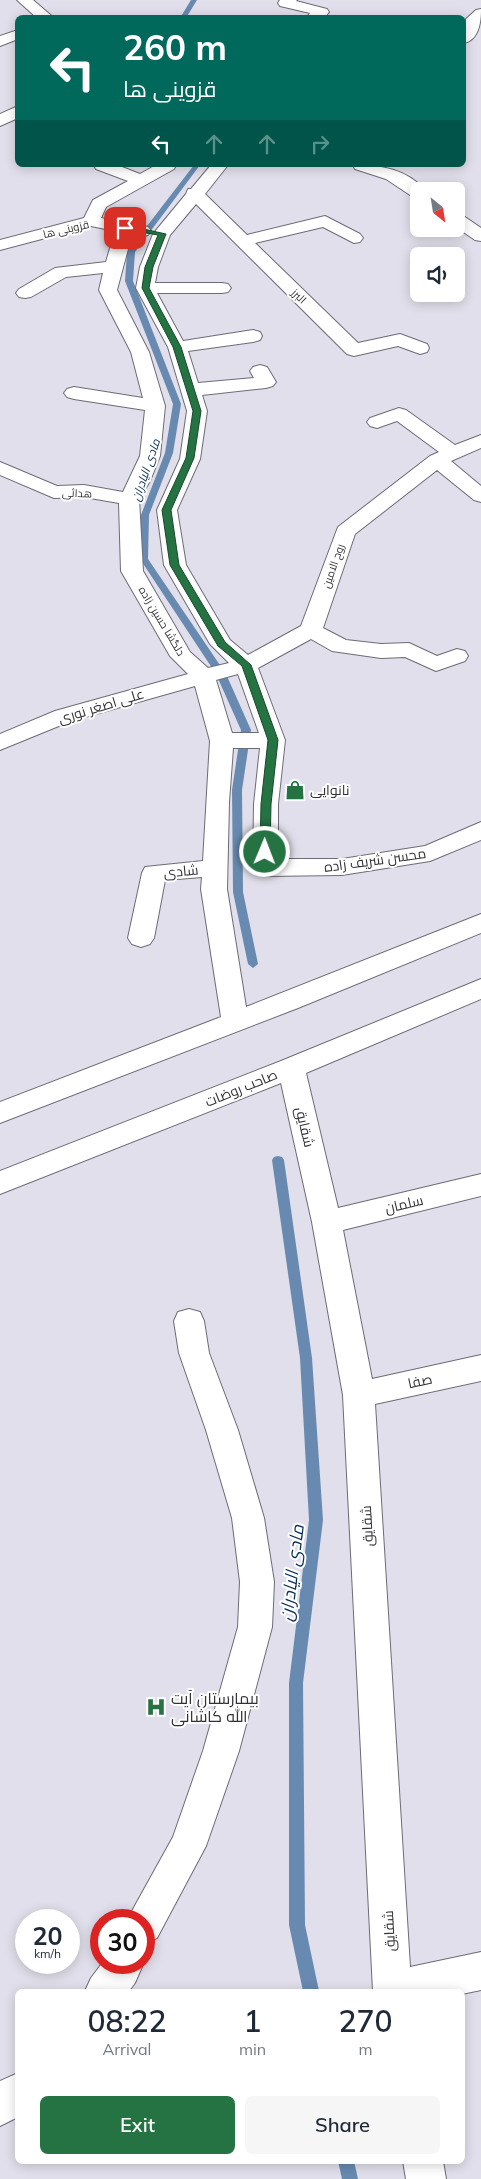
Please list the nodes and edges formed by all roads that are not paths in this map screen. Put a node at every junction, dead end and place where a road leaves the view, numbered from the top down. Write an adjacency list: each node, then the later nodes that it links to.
1 (24, 0): 4 (street)
2 (290, 0): 5 (street)
3 (481, 13): 7 (street)
4 (43, 15)
5 (318, 15)
6 (15, 35): 8 (street)
7 (471, 40)
8 (0, 41)
9 (15, 113): 10 (street)
10 (0, 121)
11 (107, 167): 15 (street)
12 (165, 167): 15 (street)
13 (218, 167): 17 (street)
14 (369, 167): 16 (street)
15 (142, 180): 18 (street)
16 (410, 185)
17 (194, 193): 21 (street); 24 (street, البرز)
18 (91, 222): 20 (street, قزوینی ها); 25 (street, قزوینی ها)
19 (465, 226): 22 (street)
20 (125, 228): 21 (street, قزوینی ها); 26 (street)
21 (162, 234): 27 (street)
22 (481, 236)
23 (354, 238): 24 (street)
24 (243, 241): 32 (street, البرز)
25 (0, 245)
26 (113, 266): 29 (street); 36 (street)
27 (145, 288): 28 (street); 31 (street)
28 (222, 288)
29 (25, 293)
30 (253, 336): 31 (street)
31 (177, 347): 34 (street)
32 (420, 348)
33 (260, 371): 34 (street)
34 (191, 390): 45 (street)
35 (74, 394): 36 (street)
36 (155, 406): 42 (street)
37 (377, 422): 39 (street)
38 (481, 441): 39 (street, روح الامین)
39 (446, 456): 41 (street); 43 (street, روح الامین)
40 (0, 468): 42 (street, هدائی)
41 (481, 496)
42 (129, 499): 46 (street, دلگشا حسین زاده)
43 (311, 630): 44 (street); 45 (street)
44 (457, 656)
45 (246, 665): 46 (street, علی اصغر نوری); 47 (street)
46 (204, 677): 48 (street); 49 (street, علی اصغر نوری)
47 (273, 740): 48 (street); 50 (street, محسن شریف زاده)
48 (222, 741): 51 (street)
49 (0, 742)
50 (481, 830)
51 (215, 868): 53 (street, شادی); 55 (street)
52 (481, 923): 55 (street)
53 (142, 938)
54 (481, 988): 56 (street, صاحب روضات)
55 (235, 1021): 57 (street)
56 (291, 1068): 58 (street, صاحب روضات); 60 (street, شقایق)
57 (0, 1113)
58 (0, 1183)
59 (481, 1185): 60 (street, سلمان)
60 (327, 1222): 63 (street, شقایق)
61 (189, 1321): 64 (street)
62 (481, 1368): 63 (street, صفا)
63 (360, 1395): 68 (street, شقایق)
64 (153, 1909)
65 (481, 1971): 69 (street)
66 (119, 1974): 67 (street)
67 (106, 1989)
68 (392, 1989)
69 (397, 1989)
70 (15, 2094): 71 (street)
71 (0, 2106)
72 (424, 2164): 73 (street)
73 (426, 2179)

